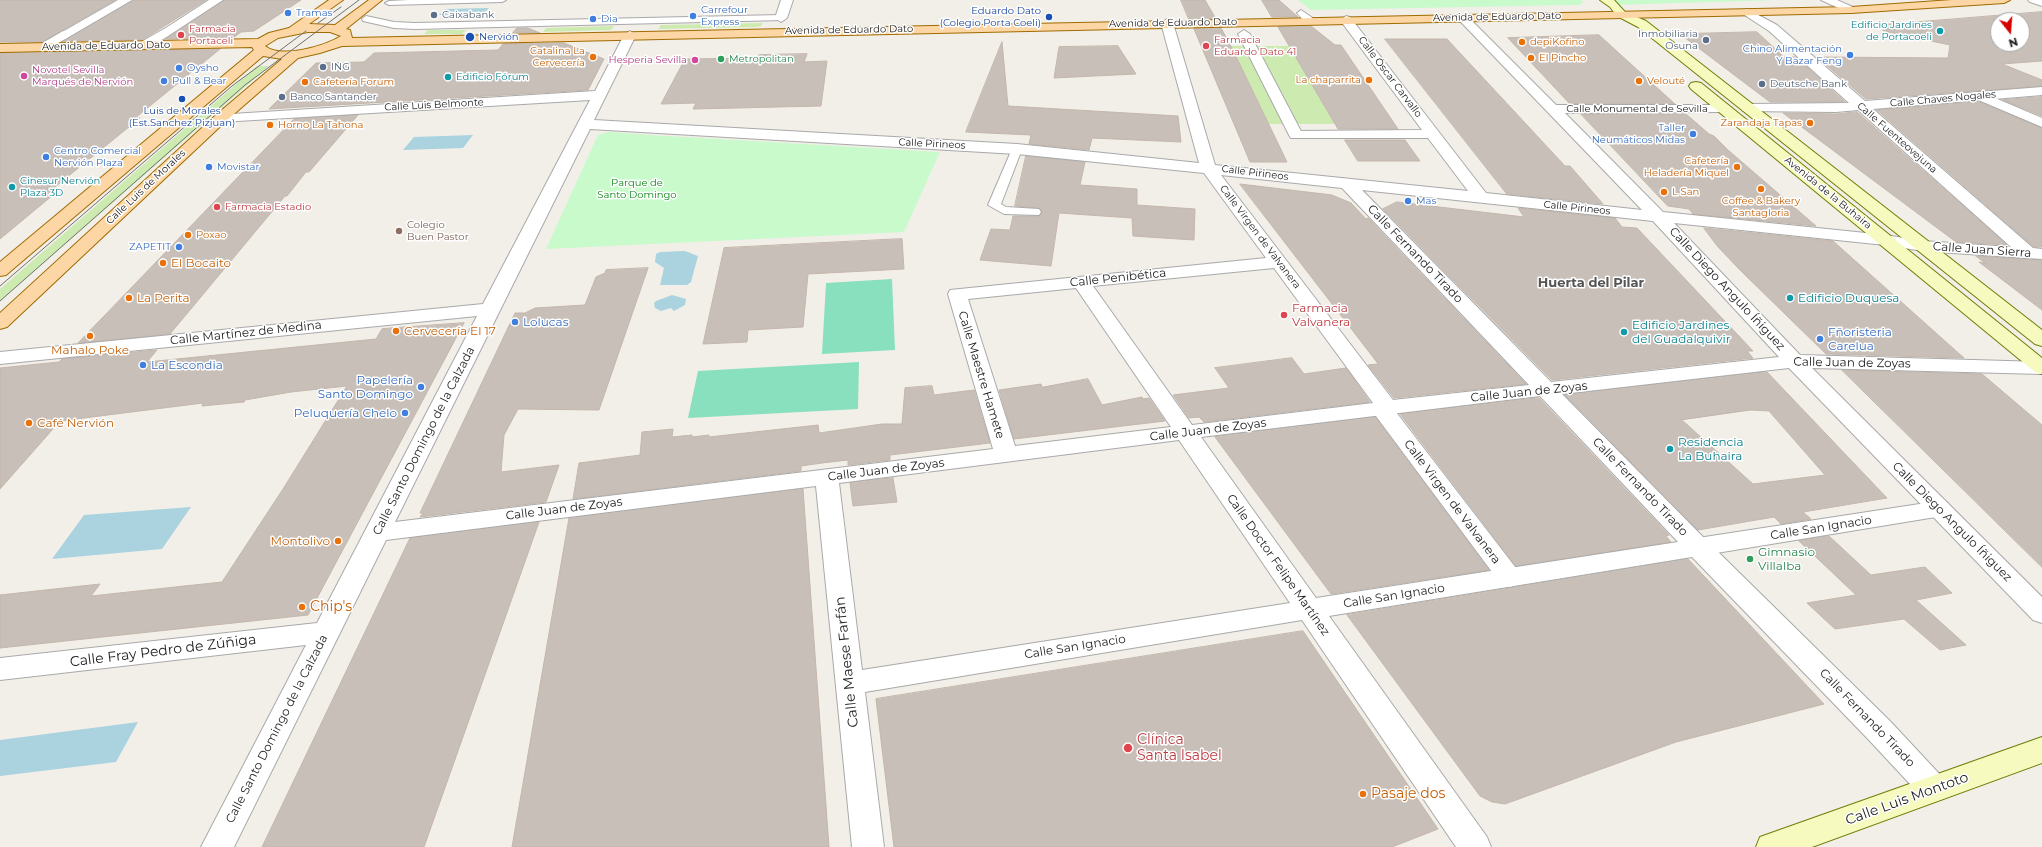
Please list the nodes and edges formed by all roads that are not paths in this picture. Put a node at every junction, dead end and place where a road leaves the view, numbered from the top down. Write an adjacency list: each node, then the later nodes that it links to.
1 (126, 0): 32 (street)
2 (217, 0): 30 (street)
3 (337, 0): 25 (main road)
4 (376, 0): 24 (main road)
5 (502, 0): 11 (lane)
6 (788, 0): 19 (street)
7 (1606, 0): 17 (main road, Avenida de la Buhaira)
8 (1827, 0): 14 (street)
9 (2004, 0): 14 (main road, Avenida de Eduardo Dato)
10 (2034, 0): 13 (street)
11 (423, 1): 12 (lane)
12 (389, 2)
13 (2042, 3)
14 (1851, 10): 15 (main road, Avenida de Eduardo Dato)
15 (1747, 12): 17 (main road, Avenida de Eduardo Dato); 39 (street, Calle Fuenteovejuna)
16 (1301, 13): 22 (lane)
17 (1621, 14): 18 (main road, Avenida de Eduardo Dato); 26 (main road, Avenida de la Buhaira); 41 (main road, Avenida de la Buhaira)
18 (1462, 17): 21 (main road, Avenida de Eduardo Dato); 42 (street, Calle Diego Angulo Íñiguez)
19 (780, 18): 20 (lane)
20 (366, 19)
21 (1346, 20): 22 (main road, Avenida de Eduardo Dato); 46 (street, Calle Óscar Carvallo)
22 (1311, 21): 23 (main road, Avenida de Eduardo Dato)
23 (1167, 24): 28 (main road, Avenida de Eduardo Dato); 48 (street, Calle Virgen de Valvanera)
24 (338, 29): 25 (main road); 29 (main road)
25 (291, 31): 31 (main road)
26 (1630, 32)
27 (1244, 34): 46 (street, Calle Óscar Carvallo)
28 (630, 35): 29 (main road, Avenida de Eduardo Dato); 37 (street, Calle Santo Domingo de la Calzada)
29 (342, 42): 34 (main road, Avenida de Eduardo Dato)
30 (145, 45): 31 (main road, Avenida de Eduardo Dato); 32 (main road, Avenida de Eduardo Dato)
31 (260, 47): 34 (main road, Avenida de Eduardo Dato); 57 (main road)
32 (40, 48): 33 (main road, Avenida de Eduardo Dato)
33 (3, 50)
34 (295, 54): 43 (main road, Calle Luis de Morales)
35 (1657, 54): 40 (main road, Avenida de la Buhaira)
36 (2042, 91): 38 (street, Calle Chaves Nogales)
37 (599, 95): 43 (street, Calle Luis Belmonte); 45 (street, Calle Santo Domingo de la Calzada)
38 (1981, 96): 39 (street, Calle Chaves Nogales); 44 (street)
39 (1861, 106): 41 (street, Calle Chaves Nogales); 55 (street, Calle Fuenteovejuna)
40 (1723, 108): 42 (street, Calle Monumental de Sevilla); 53 (main road, Avenida de la Buhaira)
41 (1748, 108): 54 (main road, Avenida de la Buhaira)
42 (1551, 109): 52 (street, Calle Diego Angulo Íñiguez)
43 (221, 118): 61 (main road, Calle Luis de Morales)
44 (2042, 122)
45 (585, 124): 47 (street, Calle Pirineos); 60 (street, Calle Santo Domingo de la Calzada)
46 (1432, 134): 50 (street, Calle Óscar Carvallo)
47 (1017, 149): 48 (street, Calle Pirineos); 51 (lane)
48 (1208, 168): 49 (street, Calle Pirineos); 56 (street, Calle Virgen de Valvanera)
49 (1347, 184): 50 (street, Calle Pirineos); 66 (street, Calle Fernando Tirado)
50 (1481, 198): 52 (street, Calle Pirineos)
51 (1035, 212)
52 (1658, 216): 53 (street, Calle Pirineos); 64 (street, Calle Diego Angulo Íñiguez)
53 (1885, 240): 54 (street, Calle Pirineos); 65 (main road, Avenida de la Buhaira)
54 (1923, 246): 55 (street, Calle Juan Sierra); 62 (main road, Avenida de la Buhaira)
55 (2034, 253)
56 (1279, 262): 58 (street, Calle Penibética); 67 (street, Calle Virgen de Valvanera)
57 (0, 271)
58 (1081, 282): 59 (street, Calle Penibética); 68 (street, Calle Doctor Felipe Martínez)
59 (957, 294): 69 (street, Calle Maestre Hamete)
60 (492, 309): 63 (street, Calle Martínez de Medina); 72 (street, Calle Santo Domingo de la Calzada)
61 (0, 322)
62 (2042, 340)
63 (0, 358)
64 (1794, 361): 65 (street, Calle Juan de Zoyas); 66 (street, Calle Juan de Zoyas); 71 (street, Calle Diego Angulo Íñiguez)
65 (2042, 368)
66 (1546, 390): 67 (street, Calle Juan de Zoyas); 73 (street, Calle Fernando Tirado)
67 (1384, 408): 68 (street, Calle Juan de Zoyas); 74 (street, Calle Virgen de Valvanera)
68 (1186, 433): 69 (street, Calle Juan de Zoyas); 75 (street, Calle Doctor Felipe Martínez)
69 (1006, 455): 70 (street, Calle Juan de Zoyas)
70 (827, 477): 72 (street, Calle Juan de Zoyas); 79 (street, Calle Maese Farfán)
71 (1939, 508): 73 (street, Calle San Ignacio); 76 (street, Calle Diego Angulo Íñiguez)
72 (376, 532): 77 (street, Calle Santo Domingo de la Calzada)
73 (1698, 547): 74 (street, Calle San Ignacio); 81 (street, Calle Fernando Tirado)
74 (1510, 578): 75 (street, Calle San Ignacio)
75 (1309, 610): 79 (street, Calle San Ignacio); 84 (street, Calle Doctor Felipe Martínez)
76 (2042, 613)
77 (326, 632): 78 (street, Calle Fray Pedro de Zúñiga); 82 (street, Calle Santo Domingo de la Calzada)
78 (0, 669)
79 (850, 683): 83 (street, Calle Maese Farfán)
80 (2042, 750): 81 (main road, Calle Luis Montoto)
81 (1934, 789): 85 (main road, Calle Luis Montoto)
82 (217, 847)
83 (868, 847)
84 (1475, 847)
85 (1772, 847)

